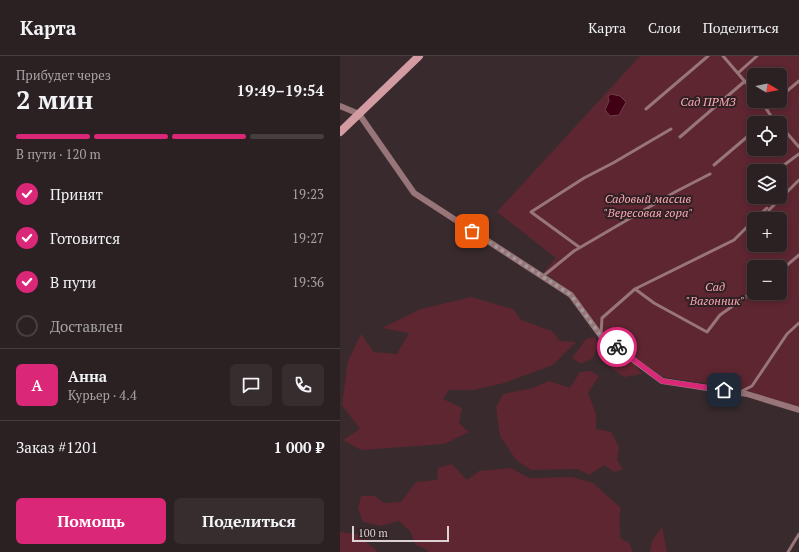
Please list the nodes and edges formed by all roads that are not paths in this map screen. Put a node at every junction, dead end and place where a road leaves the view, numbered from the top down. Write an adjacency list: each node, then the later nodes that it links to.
1 (419, 56): 13 (street)
2 (708, 56): 12 (lane)
3 (723, 56): 5 (lane)
4 (757, 56): 5 (lane)
5 (738, 72): 7 (lane)
6 (799, 80): 9 (lane)
7 (745, 81): 8 (lane); 18 (lane)
8 (747, 83)
9 (787, 91)
10 (340, 106): 13 (street)
11 (767, 108): 14 (lane)
12 (646, 109)
13 (359, 114): 16 (street); 31 (street)
14 (771, 116)
15 (671, 129): 28 (lane)
16 (340, 132)
17 (787, 132): 20 (lane)
18 (680, 136)
19 (747, 137): 23 (lane)
20 (798, 144)
21 (799, 154): 22 (lane)
22 (785, 164)
23 (714, 165)
24 (710, 174): 28 (lane)
25 (799, 180): 26 (lane)
26 (764, 212)
27 (747, 228): 32 (lane)
28 (579, 247): 31 (lane)
29 (799, 255): 30 (lane)
30 (787, 264)
31 (542, 277): 35 (street)
32 (635, 289): 33 (lane); 35 (lane)
33 (747, 296)
34 (799, 323): 36 (lane)
35 (601, 336): 36 (street)
36 (739, 393): 37 (street)
37 (799, 410)
38 (799, 534): 39 (lane)
39 (788, 552)

